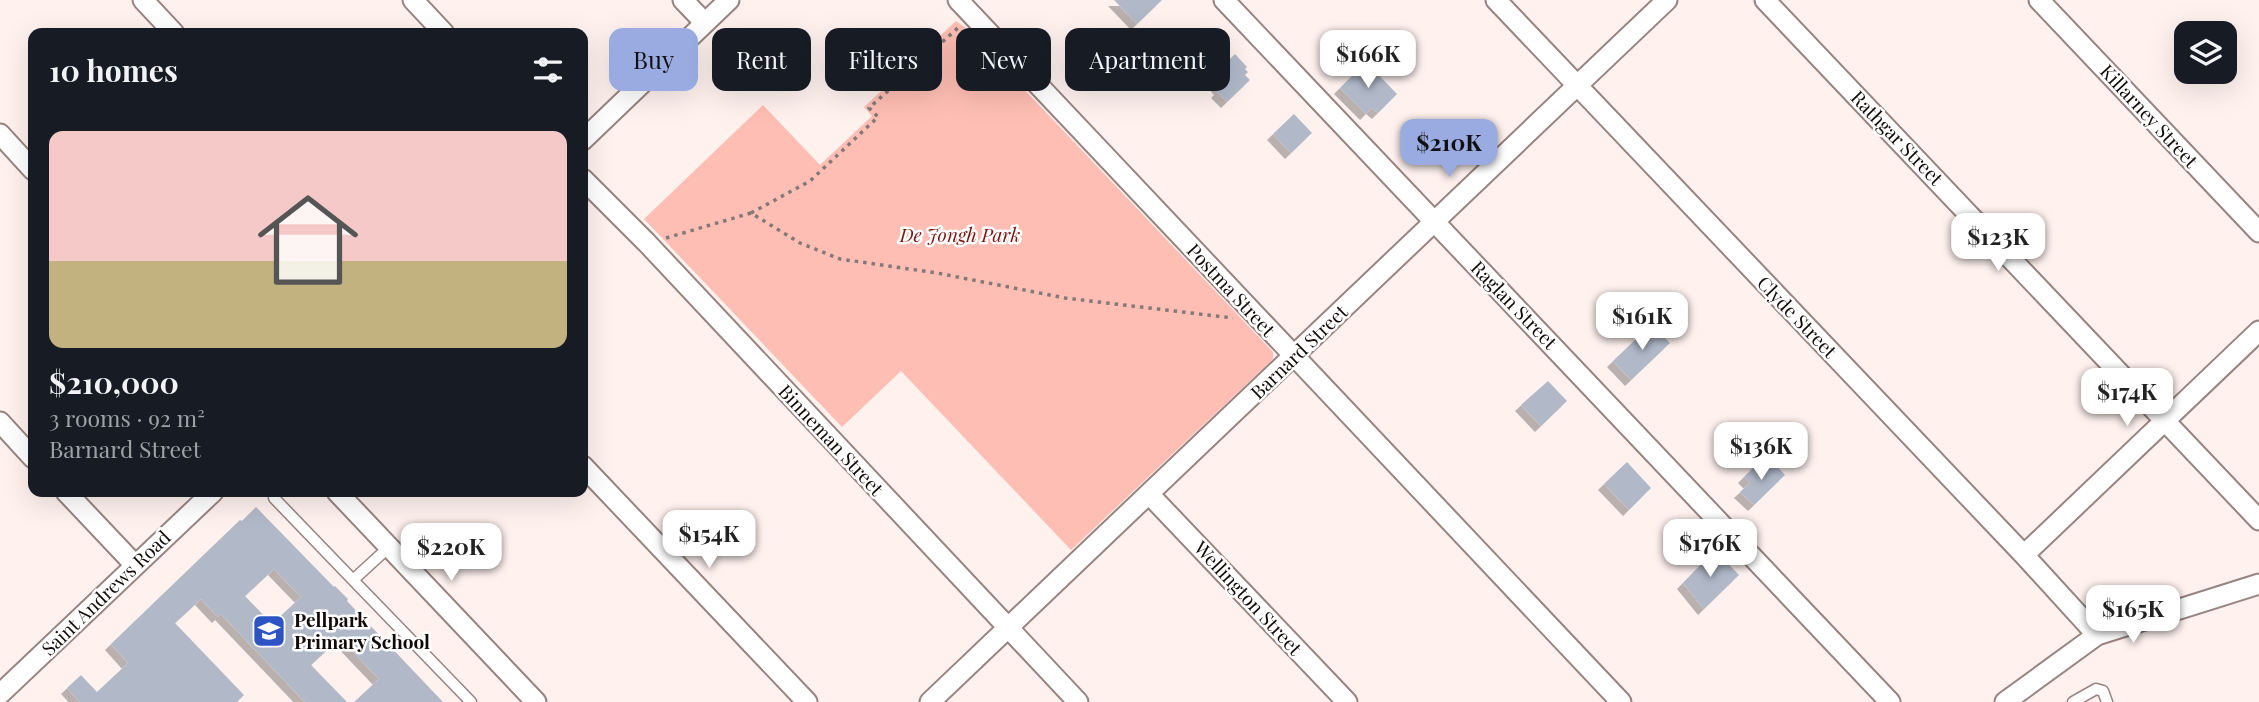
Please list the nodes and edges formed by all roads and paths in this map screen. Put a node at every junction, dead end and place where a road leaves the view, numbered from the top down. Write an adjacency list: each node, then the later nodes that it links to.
1 (143, 0): 13 (street)
2 (413, 0): 14 (street)
3 (683, 0): 11 (street)
4 (729, 0): 11 (street)
5 (958, 0): 26 (street, Postma Street)
6 (1224, 0): 21 (street, Raglan Street)
7 (1496, 0): 15 (street, Clyde Street)
8 (1667, 0): 15 (street, Barnard Street)
9 (1765, 0): 27 (street, Rathgar Street)
10 (2039, 0): 22 (street, Killarney Street)
11 (705, 23): 17 (street)
12 (961, 25): 20 (path)
13 (169, 28)
14 (439, 28)
15 (1577, 85): 21 (street, Barnard Street); 38 (street, Clyde Street)
16 (0, 134): 18 (street)
17 (588, 135)
18 (28, 165)
19 (588, 184): 42 (street, Binneman Street)
20 (751, 213): 23 (path); 24 (path)
21 (1434, 222): 26 (street, Barnard Street); 52 (street, Raglan Street)
22 (2259, 232)
23 (657, 240)
24 (1242, 319)
25 (2259, 331): 27 (street)
26 (1294, 357): 31 (street, Barnard Street); 51 (street, Postma Street)
27 (2165, 420): 36 (street, Rathgar Street); 38 (street)
28 (0, 422): 29 (street)
29 (28, 452)
30 (588, 471): 47 (street)
31 (1149, 494): 42 (street, Barnard Street); 50 (street, Wellington Street)
32 (71, 497): 39 (street)
33 (208, 497): 39 (street, Saint Andrews Road)
34 (342, 497): 37 (street)
35 (274, 498): 40 (lane)
36 (2259, 520)
37 (389, 547): 40 (lane); 46 (street)
38 (2024, 555): 43 (street, Clyde Street)
39 (135, 565): 44 (street, Saint Andrews Road)
40 (354, 580): 45 (lane)
41 (2259, 584): 43 (street)
42 (1008, 628): 48 (street, Barnard Street); 49 (street, Binneman Street)
43 (2097, 635): 53 (street)
44 (0, 694)
45 (471, 702)
46 (536, 702)
47 (807, 702)
48 (930, 702)
49 (1079, 702)
50 (1347, 702)
51 (1621, 702)
52 (1891, 702)
53 (2005, 702)
54 (2073, 702): 55 (lane)
55 (2107, 702)

